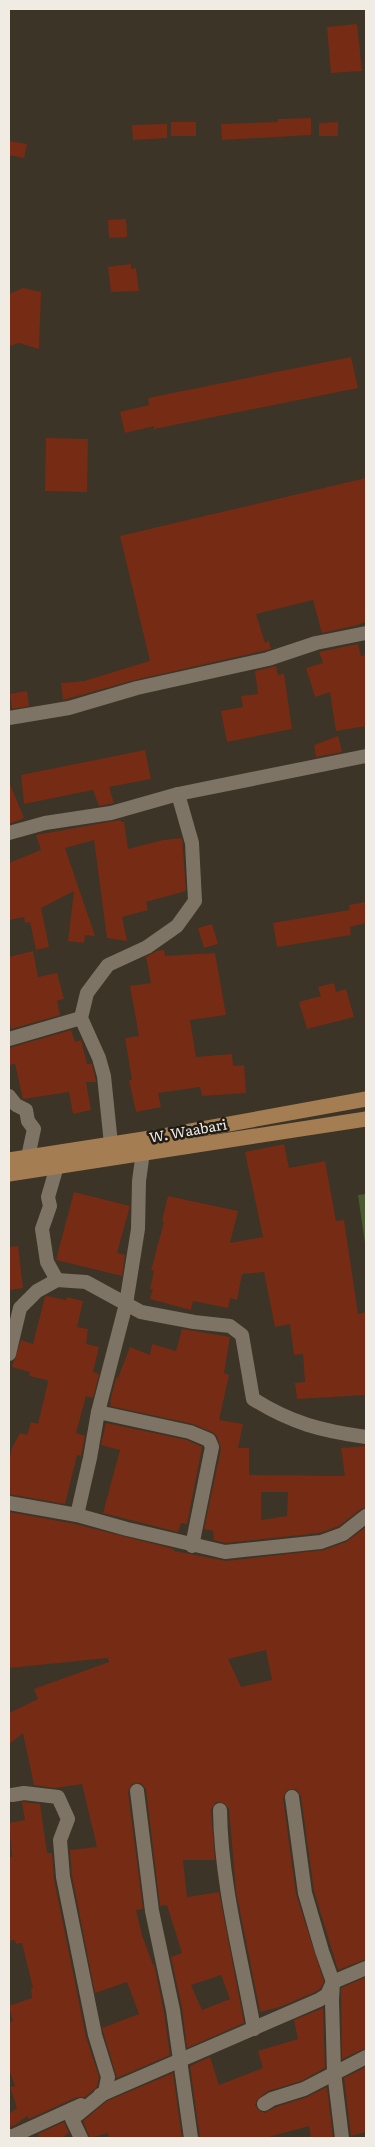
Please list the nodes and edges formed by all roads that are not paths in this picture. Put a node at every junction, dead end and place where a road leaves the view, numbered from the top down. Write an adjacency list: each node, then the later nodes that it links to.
1 (366, 634): 2 (street)
2 (9, 718)
3 (366, 756): 4 (street)
4 (178, 794): 5 (street); 6 (street)
5 (9, 833)
6 (81, 1018): 7 (street); 11 (street)
7 (9, 1039)
8 (9, 1096): 13 (street)
9 (366, 1099): 11 (main road, W. Waabari)
10 (366, 1118): 12 (main road, W. Waabari)
11 (111, 1144): 13 (main road, W. Waabari)
12 (143, 1152): 15 (main road, W. Waabari); 18 (street)
13 (28, 1157): 14 (main road, W. Waabari)
14 (9, 1160)
15 (57, 1166): 16 (main road, W. Waabari); 17 (street)
16 (9, 1174)
17 (57, 1280): 18 (street); 19 (street)
18 (126, 1304): 20 (street); 21 (street)
19 (9, 1354)
20 (98, 1412): 23 (street); 25 (street)
21 (366, 1437)
22 (9, 1503): 23 (street)
23 (76, 1515): 25 (street)
24 (366, 1516): 25 (street)
25 (192, 1546)
26 (137, 1791): 34 (street)
27 (12, 1795): 36 (street)
28 (292, 1797): 31 (street)
29 (220, 1810): 32 (street)
30 (366, 1968): 31 (street)
31 (333, 1982): 32 (street); 35 (street)
32 (254, 2029): 34 (street)
33 (366, 2057): 35 (street)
34 (179, 2060): 36 (street); 40 (street)
35 (334, 2072): 37 (street); 41 (street)
36 (106, 2092): 38 (street); 39 (street)
37 (264, 2104)
38 (9, 2136)
39 (81, 2138)
40 (191, 2138)
41 (342, 2138)

